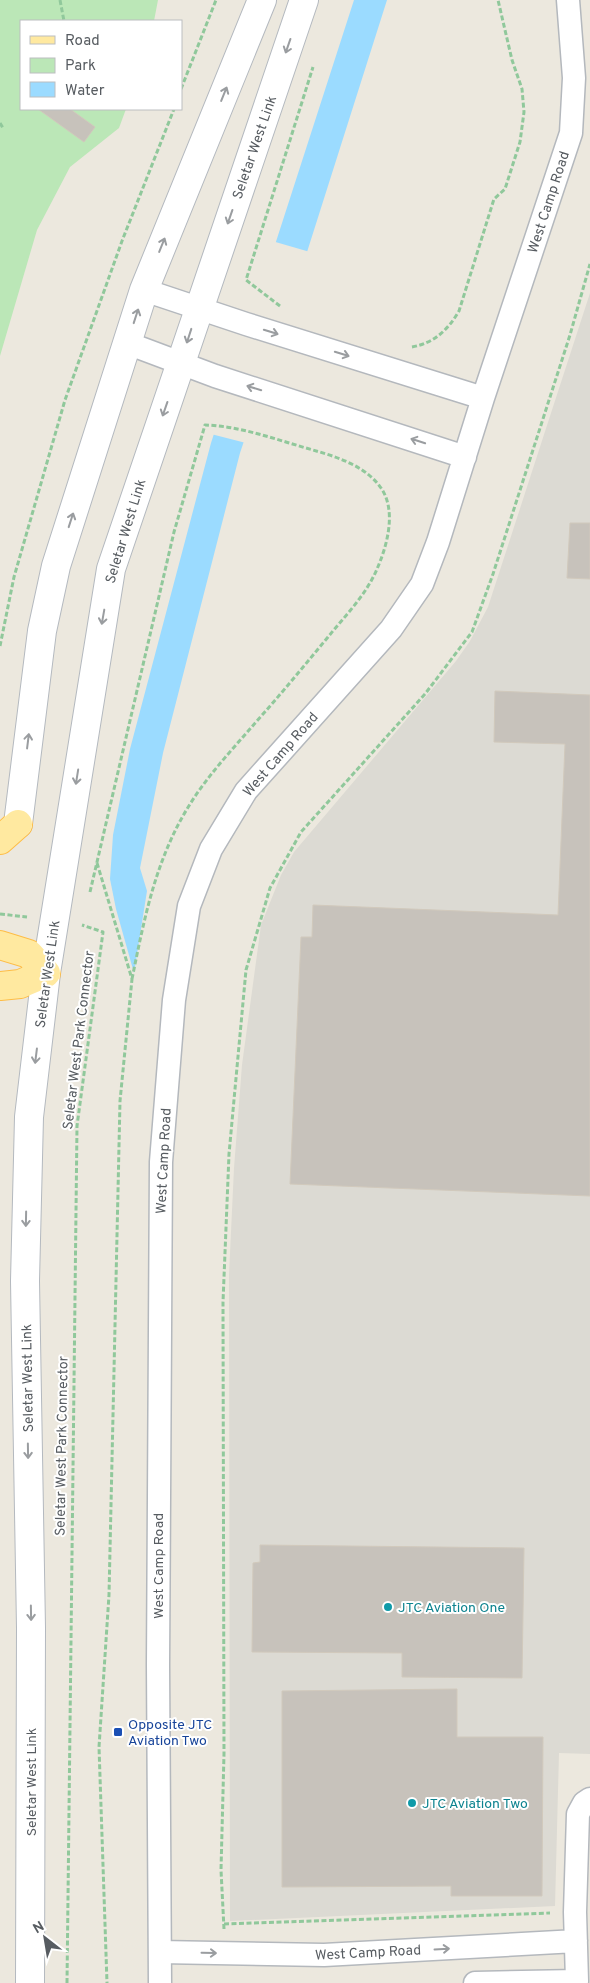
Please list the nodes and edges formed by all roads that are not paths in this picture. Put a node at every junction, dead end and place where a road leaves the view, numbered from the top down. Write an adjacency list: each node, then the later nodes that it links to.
1 (262, 0): 4 (main road, one-way to 1)
2 (304, 0): 5 (main road, Seletar West Link, one-way to 5)
3 (568, 0): 8 (street, West Camp Road)
4 (144, 290): 5 (street); 6 (main road, one-way to 4)
5 (199, 308): 7 (main road, Seletar West Link, one-way to 7); 8 (street, one-way to 8)
6 (127, 343): 7 (street); 10 (main road, one-way to 6)
7 (180, 363): 9 (street, one-way to 7); 12 (main road, Seletar West Link, one-way to 12)
8 (483, 398): 9 (street, West Camp Road)
9 (465, 457): 16 (street, West Camp Road)
10 (9, 832)
11 (0, 946): 12 (main road)
12 (46, 973): 13 (main road); 17 (main road, Seletar West Link, one-way to 17)
13 (0, 986)
14 (590, 1800): 15 (street)
15 (576, 1942): 16 (street, West Camp Road, one-way to 15); 19 (street)
16 (160, 1952): 18 (street, West Camp Road)
17 (30, 1983)
18 (160, 1983)
19 (475, 1983)

